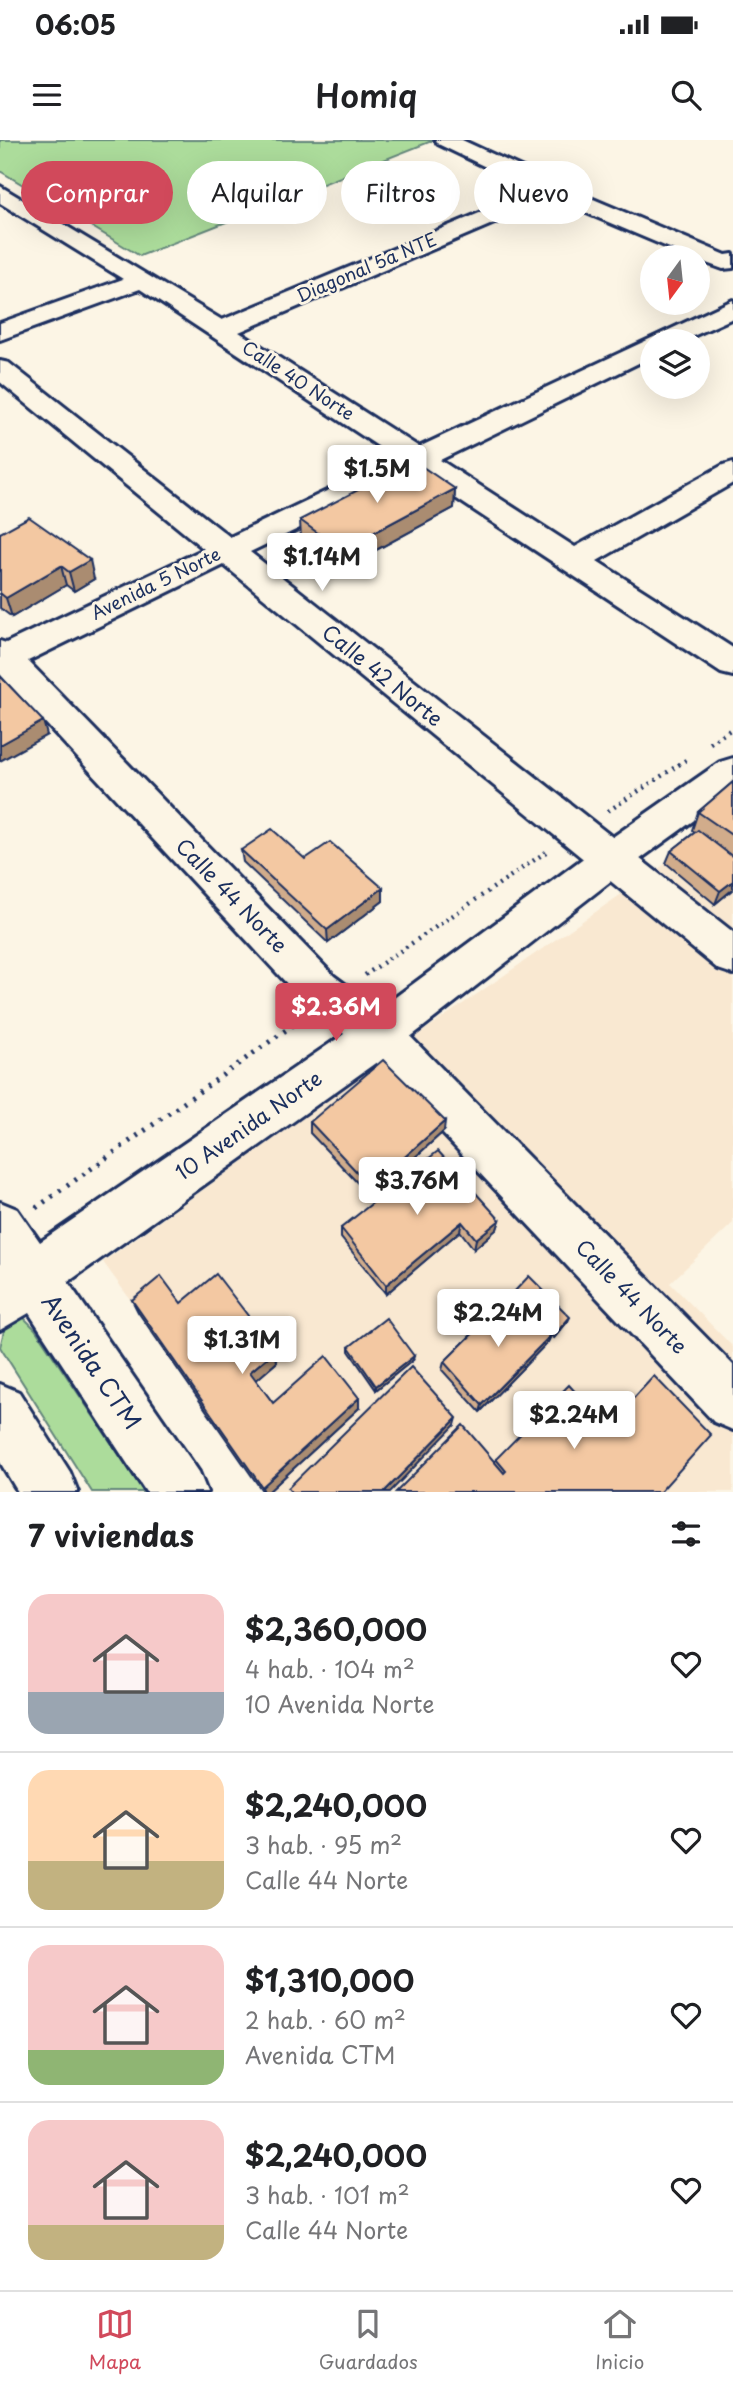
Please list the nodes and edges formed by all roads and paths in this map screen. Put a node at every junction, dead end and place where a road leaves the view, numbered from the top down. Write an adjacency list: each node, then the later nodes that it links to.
1 (445, 140): 2 (street)
2 (490, 161)
3 (0, 193): 7 (street, Calle 40 Norte)
4 (593, 208): 6 (street)
5 (474, 223): 10 (street, Diagonal 5a NTE)
6 (730, 268)
7 (142, 280): 10 (street, Calle 40 Norte); 11 (street)
8 (733, 308): 9 (street)
9 (688, 329)
10 (221, 330): 14 (street, Calle 40 Norte)
11 (0, 332)
12 (640, 352): 14 (street, Avenida 5 Norte)
13 (0, 369): 16 (street, Calle 42 Norte)
14 (416, 458): 16 (street, Avenida 5 Norte); 17 (street, Calle 40 Norte)
15 (733, 471): 17 (street)
16 (226, 550): 18 (street, Avenida 5 Norte); 21 (street, Calle 42 Norte)
17 (575, 560): 19 (street, Calle 40 Norte)
18 (2, 657): 23 (street, Calle 44 Norte)
19 (733, 664)
20 (733, 772): 21 (street, 10 Avenida Norte)
21 (611, 859): 22 (street, Calle 42 Norte); 23 (street, 10 Avenida Norte)
22 (733, 956)
23 (379, 1035): 25 (street, 10 Avenida Norte); 26 (street, Calle 44 Norte)
24 (2, 1228): 25 (street, Avenida CTM)
25 (17, 1291): 29 (street, Avenida CTM)
26 (733, 1404)
27 (0, 1411): 28 (street)
28 (50, 1492)
29 (179, 1492)

